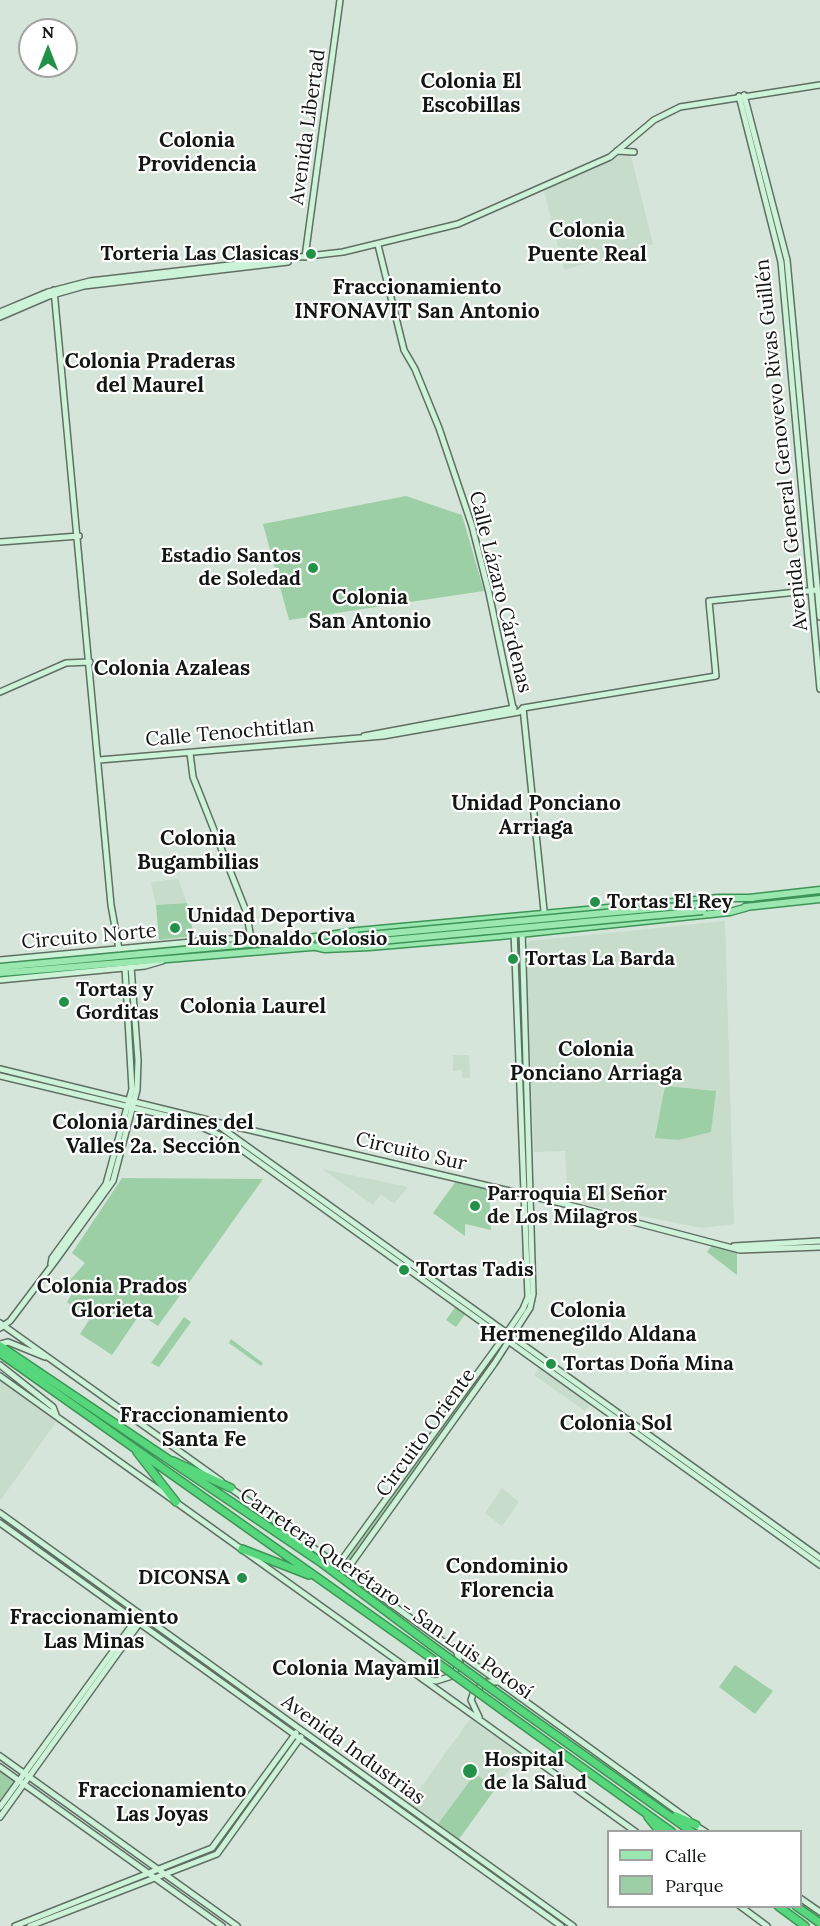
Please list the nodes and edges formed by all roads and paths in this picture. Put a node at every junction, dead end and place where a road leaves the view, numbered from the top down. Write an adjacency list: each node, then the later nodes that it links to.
1 (340, 0): 7 (street, Avenida Libertad)
2 (820, 85): 3 (street)
3 (741, 95): 4 (street); 12 (street, Avenida General Genovevo Rivas Guillén)
4 (617, 152): 5 (street); 6 (street)
5 (634, 152)
6 (378, 245): 7 (street); 18 (street, Calle Lázaro Cárdenas)
7 (306, 257): 8 (street)
8 (55, 292): 9 (street); 10 (street)
9 (0, 314)
10 (79, 536): 11 (street); 14 (street)
11 (0, 542)
12 (814, 590): 13 (street, Avenida General Genovevo Rivas Guillén); 15 (street, Avenida General Genovevo Rivas Guillén); 17 (street, Calle Tenochtitlan)
13 (820, 617)
14 (90, 662): 16 (street); 20 (street)
15 (820, 689)
16 (0, 692)
17 (522, 709): 18 (street, Calle Tenochtitlan); 27 (street)
18 (512, 710): 19 (street, Calle Tenochtitlan)
19 (190, 753): 20 (street, Calle Tenochtitlan); 38 (street)
20 (99, 760): 40 (street)
21 (820, 890): 22 (main road)
22 (753, 898): 24 (main road); 26 (main road)
23 (820, 899): 25 (main road)
24 (702, 907): 25 (main road); 37 (main road, bridge)
25 (748, 907): 31 (main road)
26 (570, 912): 27 (main road); 31 (main road)
27 (544, 915): 28 (main road); 32 (street)
28 (521, 917): 29 (main road); 33 (street, Circuito Oriente)
29 (513, 918): 30 (main road); 34 (street, Circuito Oriente)
30 (499, 919): 35 (main road); 36 (main road)
31 (573, 929): 32 (main road)
32 (546, 932): 33 (main road)
33 (522, 934): 34 (main road); 52 (street, Circuito Oriente)
34 (514, 935): 35 (main road); 52 (street, Circuito Oriente)
35 (500, 936): 39 (main road)
36 (309, 938): 37 (main road); 38 (main road)
37 (359, 939): 39 (main road)
38 (252, 943): 40 (street, Circuito Norte); 43 (main road)
39 (312, 946): 41 (main road)
40 (119, 950): 42 (street, Circuito Norte)
41 (169, 958): 43 (main road); 45 (street, Circuito Norte)
42 (0, 960)
43 (86, 962): 44 (main road); 46 (main road)
44 (0, 966)
45 (128, 967): 47 (street, Circuito Norte); 50 (street)
46 (0, 973)
47 (0, 980)
48 (0, 1069): 50 (street)
49 (0, 1076): 50 (street)
50 (130, 1105): 51 (street, Circuito Sur); 57 (street); 59 (street)
51 (212, 1121): 52 (street, Circuito Sur); 59 (street)
52 (527, 1195): 54 (street, Circuito Sur); 56 (street, Circuito Oriente)
53 (820, 1241): 54 (street)
54 (799, 1245): 55 (street)
55 (820, 1247)
56 (530, 1283): 59 (street, Circuito Oriente); 60 (street, Circuito Oriente)
57 (3, 1326): 58 (street); 64 (street)
58 (0, 1334)
59 (505, 1335): 60 (street); 79 (street, Circuito Oriente)
60 (511, 1339): 75 (street); 81 (street, Circuito Oriente)
61 (0, 1345): 63 (highway, Carretera Querétaro - San Luis Potosí); 64 (street)
62 (0, 1353): 63 (highway, Carretera Querétaro - San Luis Potosí)
63 (11, 1358): 68 (highway, Carretera Querétaro - San Luis Potosí); 69 (highway, Carretera Querétaro - San Luis Potosí)
64 (52, 1360): 70 (street)
65 (0, 1365): 67 (street)
66 (0, 1376): 67 (street)
67 (57, 1417): 71 (street)
68 (132, 1445): 71 (highway); 82 (highway, Carretera Querétaro - San Luis Potosí)
69 (162, 1458): 70 (highway); 78 (highway, Carretera Querétaro - San Luis Potosí)
70 (231, 1488): 73 (street)
71 (177, 1502): 76 (street)
72 (0, 1513): 83 (street, Avenida Industrias)
73 (271, 1517): 78 (highway); 79 (street)
74 (0, 1523): 83 (street, Avenida Industrias)
75 (780, 1533): 77 (street); 80 (street)
76 (242, 1549): 82 (highway); 85 (street)
77 (820, 1558)
78 (319, 1561): 96 (highway, Carretera Querétaro - San Luis Potosí, bridge)
79 (338, 1565): 81 (street)
80 (820, 1565)
81 (346, 1571): 84 (street)
82 (318, 1579): 94 (highway, Carretera Querétaro - San Luis Potosí, bridge)
83 (140, 1619): 88 (street, Avenida Industrias); 91 (street)
84 (455, 1649): 85 (street); 86 (street)
85 (421, 1678): 87 (street)
86 (501, 1682): 87 (street); 96 (street)
87 (481, 1720): 97 (street)
88 (299, 1734): 100 (street); 102 (street); 114 (street, Avenida Industrias); 115 (street, Avenida Industrias)
89 (0, 1756): 91 (street)
90 (0, 1767): 92 (street)
91 (26, 1775): 92 (street); 100 (street)
92 (21, 1782): 93 (street); 95 (street); 101 (street)
93 (0, 1807)
94 (642, 1810): 98 (highway); 99 (highway, Carretera Querétaro - San Luis Potosí)
95 (0, 1816)
96 (694, 1828)
97 (633, 1830)
98 (658, 1830)
99 (669, 1830)
100 (159, 1869): 101 (street); 102 (street)
101 (151, 1874): 103 (street); 110 (street)
102 (165, 1874): 103 (street); 113 (street)
103 (157, 1878): 111 (street); 112 (street)
104 (802, 1899): 108 (street)
105 (743, 1908): 116 (street)
106 (781, 1908): 117 (highway)
107 (799, 1908): 109 (highway)
108 (820, 1912)
109 (820, 1923)
110 (15, 1926)
111 (30, 1926)
112 (222, 1926)
113 (237, 1926)
114 (561, 1926)
115 (573, 1926)
116 (767, 1926)
117 (805, 1926)

